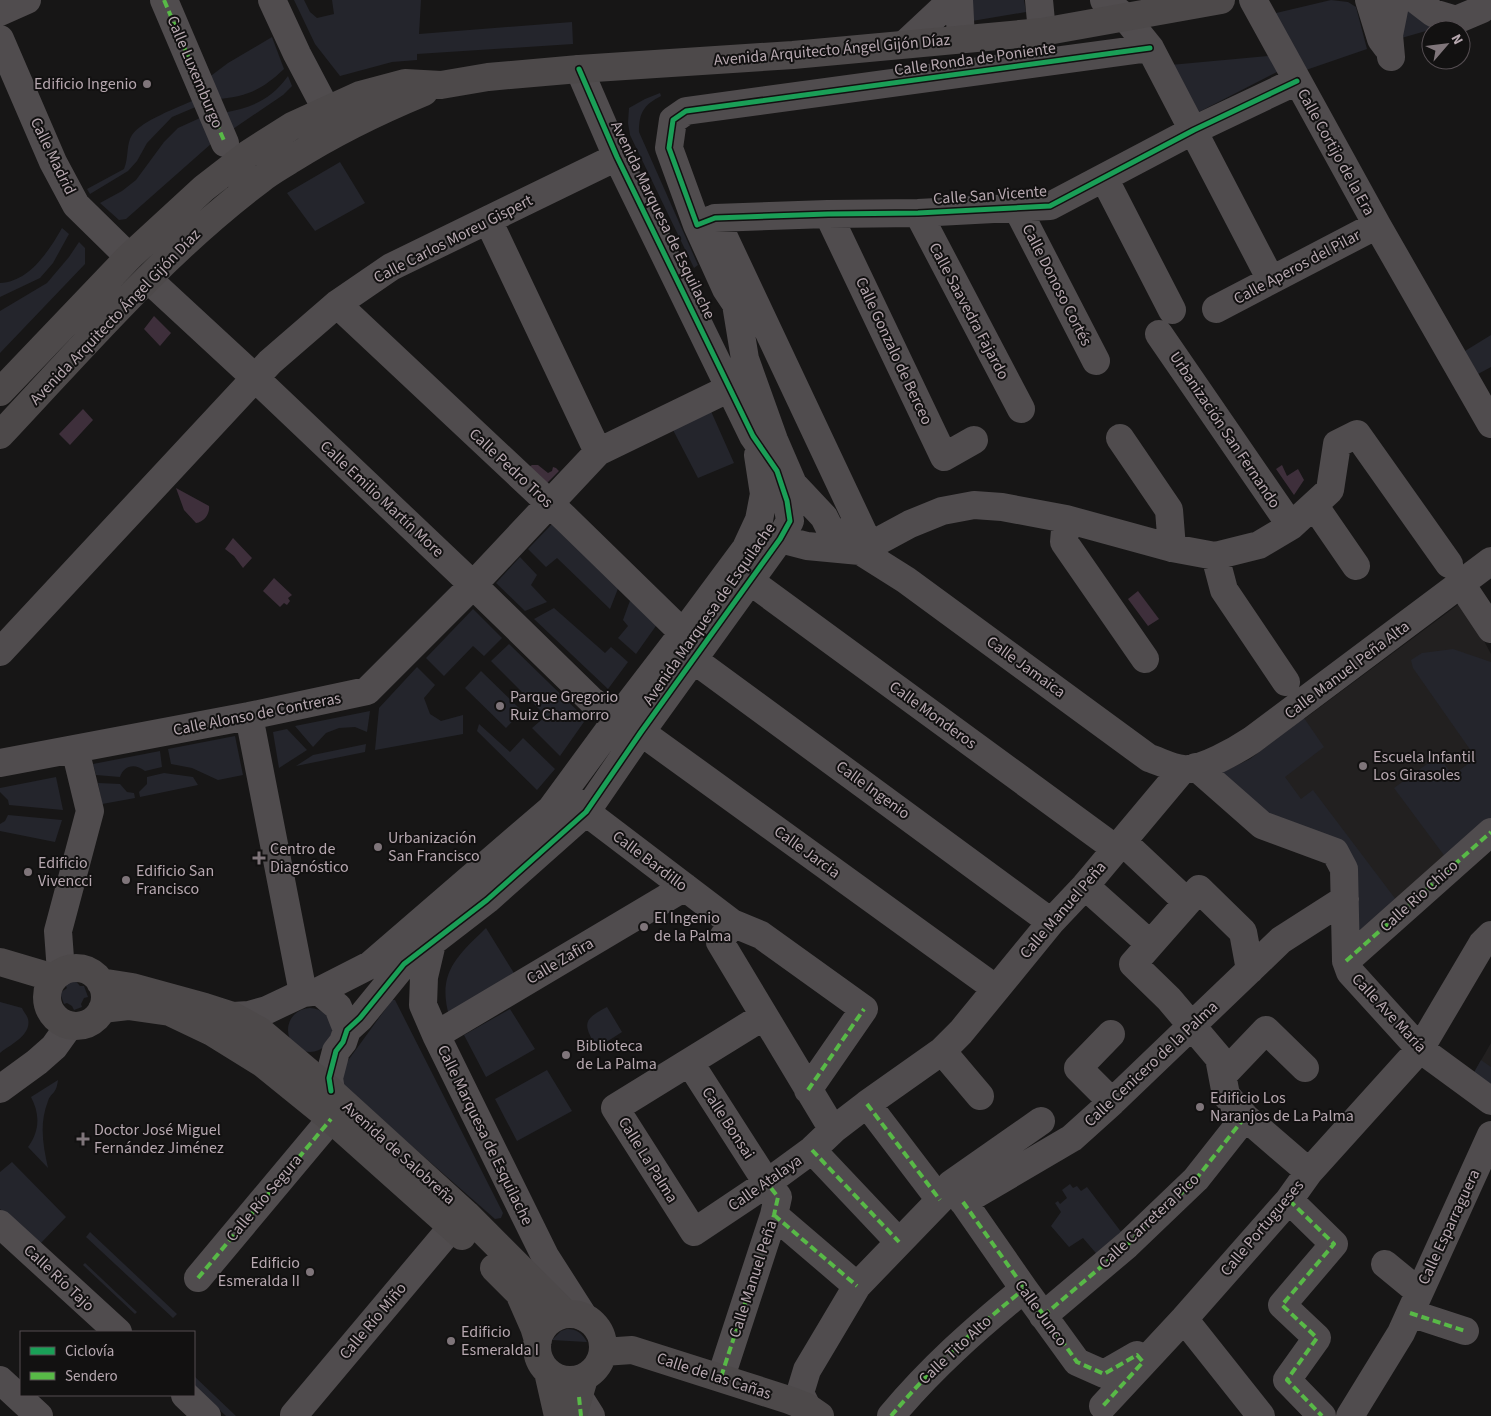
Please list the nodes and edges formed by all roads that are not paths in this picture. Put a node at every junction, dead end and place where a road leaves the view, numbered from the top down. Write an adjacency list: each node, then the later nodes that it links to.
1 (27, 0): 15 (street)
2 (164, 0): 28 (street, Calle Luxemburgo)
3 (272, 0): 26 (street)
4 (952, 0): 20 (street)
5 (959, 0): 19 (street)
6 (1039, 0): 17 (street)
7 (1104, 0): 16 (street)
8 (1221, 0): 16 (main road, Avenida Arquitecto Ángel Gijón Díaz)
9 (1253, 0): 23 (street, Calle Cortijo de la Era)
10 (1369, 0): 11 (street)
11 (1396, 0)
12 (1416, 0): 14 (street)
13 (1436, 0): 14 (street)
14 (1487, 8)
15 (0, 12)
16 (1125, 17): 17 (main road, Avenida Arquitecto Ángel Gijón Díaz); 21 (street)
17 (1042, 32): 19 (main road, Avenida Arquitecto Ángel Gijón Díaz)
18 (0, 39): 37 (street, Calle Madrid)
19 (961, 39): 20 (main road, Avenida Arquitecto Ángel Gijón Díaz)
20 (905, 44): 22 (main road, Avenida Arquitecto Ángel Gijón Díaz)
21 (1150, 48): 25 (street, Calle Ronda de Poniente); 27 (street)
22 (579, 69): 24 (main road, Avenida Arquitecto Ángel Gijón Díaz); 29 (street, Avenida Marquesa de Esquilache)
23 (1297, 81): 27 (street, Calle San Vicente); 36 (street, Calle Cortijo de la Era)
24 (441, 85): 26 (main road, Avenida Arquitecto Ángel Gijón Díaz); 38 (main road, Avenida Arquitecto Ángel Gijón Díaz)
25 (802, 96): 35 (street, Avenida Marquesa de Esquilache)
26 (326, 109): 37 (main road, Avenida Arquitecto Ángel Gijón Díaz)
27 (1194, 130): 30 (street, Calle San Vicente); 39 (street)
28 (225, 143)
29 (617, 157): 34 (street, Calle Carlos Moreu Gispert); 45 (street, Avenida Marquesa de Esquilache)
30 (1104, 178): 31 (street, Calle San Vicente); 43 (street)
31 (1017, 208): 32 (street, Calle San Vicente); 46 (street, Calle Donoso Cortés)
32 (918, 213): 33 (street, Calle San Vicente); 50 (street, Calle Saavedra Fajardo)
33 (828, 214): 35 (street, Calle San Vicente); 55 (street, Calle Gonzalo de Berceo)
34 (488, 220): 41 (street, Calle Carlos Moreu Gispert); 56 (street)
35 (706, 221): 40 (street, Avenida Marquesa de Esquilache); 64 (street, Avenida Marquesa de Esquilache)
36 (1377, 224): 39 (street, Calle Aperos del Pilar); 51 (street, Calle Cortijo de la Era)
37 (129, 257): 49 (main road, Avenida Arquitecto Ángel Gijón Díaz)
38 (148, 279): 47 (street, Calle Emilio Martín More); 52 (main road, Avenida Arquitecto Ángel Gijón Díaz)
39 (1271, 280): 42 (street, Calle Aperos del Pilar)
40 (726, 289): 45 (street, Avenida Marquesa de Esquilache); 57 (street, Avenida Marquesa de Esquilache)
41 (337, 304): 47 (street, Calle Carlos Moreu Gispert); 58 (street, Calle Pedro Tros)
42 (1216, 309)
43 (1172, 310)
44 (1160, 334): 61 (street, Urbanización San Fernando)
45 (709, 343): 48 (street, Avenida Marquesa de Esquilache)
46 (1096, 361)
47 (255, 378): 70 (street, Calle Emilio Martín More); 73 (street)
48 (730, 388): 53 (street, Avenida Marquesa de Esquilache); 56 (street)
49 (0, 392)
50 (1020, 409)
51 (1491, 424)
52 (0, 435)
53 (753, 436): 62 (street, Avenida Marquesa de Esquilache); 72 (street, Avenida Marquesa de Esquilache)
54 (1120, 438): 63 (street)
55 (974, 440)
56 (598, 452): 58 (street, Calle Alonso de Contreras)
57 (793, 484): 64 (street, Calle Jamaica)
58 (549, 503): 70 (street, Calle Alonso de Contreras); 72 (street, Calle Pedro Tros)
59 (1314, 505): 61 (street, Urbanización San Fernando); 67 (street); 68 (street, Urbanización San Fernando)
60 (1066, 518): 63 (street, Urbanización San Fernando); 64 (street, Urbanización San Fernando); 74 (street)
61 (1291, 526): 65 (street, Urbanización San Fernando)
62 (780, 539): 64 (street, Calle Jamaica); 69 (street, Avenida Marquesa de Esquilache)
63 (1172, 548): 65 (street, Urbanización San Fernando)
64 (865, 549): 82 (street, Calle Jamaica)
65 (1215, 556): 76 (street)
66 (1491, 561): 68 (street, Calle Manuel Peña Alta)
67 (1356, 566)
68 (1455, 574): 71 (street); 82 (street, Calle Manuel Peña Alta)
69 (750, 581): 75 (street, Avenida Marquesa de Esquilache); 86 (street, Calle Monderos)
70 (473, 585): 77 (street, Calle Alonso de Contreras); 78 (street, Calle Emilio Martín More)
71 (1491, 629)
72 (684, 633): 78 (street, Avenida Marquesa de Esquilache)
73 (0, 652)
74 (1145, 659)
75 (694, 660): 79 (street, Avenida Marquesa de Esquilache); 91 (street, Calle Ingenio)
76 (1286, 682)
77 (249, 716): 80 (street, Calle Alonso de Contreras); 102 (street)
78 (617, 719): 79 (street, Calle Jarcia); 83 (street, Avenida Marquesa de Esquilache)
79 (641, 732): 84 (street, Avenida Marquesa de Esquilache); 101 (street, Calle Jarcia)
80 (75, 749): 81 (street, Calle Alonso de Contreras); 99 (street)
81 (0, 763)
82 (1190, 768): 86 (street, Calle Manuel Peña); 89 (street, Calle Ave María)
83 (563, 791): 84 (street, Calle Bardillo); 102 (street, Avenida Marquesa de Esquilache)
84 (586, 812): 88 (street, Calle Bardillo); 94 (street, Avenida Marquesa de Esquilache)
85 (1491, 832): 96 (street, Calle Rio Chico)
86 (1119, 845): 87 (street, Calle Manuel Peña); 90 (street, Calle Monderos)
87 (1085, 886): 91 (street, Calle Manuel Peña); 95 (street)
88 (685, 887): 92 (street, Calle Bardillo); 110 (street, Calle Zafira)
89 (1345, 899): 96 (street, Calle Ave María); 98 (street, Calle Cenicero de la Palma)
90 (1187, 902): 95 (street); 98 (street)
91 (1051, 922): 101 (street, Calle Manuel Peña)
92 (732, 923): 105 (street); 119 (street, Calle Bardillo)
93 (1491, 935): 112 (street, Calle Portugueses)
94 (432, 943): 110 (street, Calle Marquesa de Esquilache); 111 (street, Avenida Marquesa de Esquilache)
95 (1150, 944): 108 (street)
96 (1346, 961): 112 (street, Calle Ave María)
97 (0, 962): 99 (main road)
98 (1250, 970): 108 (street, Calle Cenicero de la Palma)
99 (57, 975): 100 (main road); 107 (main road)
100 (100, 982): 103 (main road); 104 (main road, Avenida de Salobreña)
101 (995, 988): 113 (street, Calle Manuel Peña)
102 (311, 992): 104 (street, Avenida Marquesa de Esquilache); 111 (street)
103 (102, 1009): 106 (main road, Avenida de Salobreña); 107 (main road)
104 (233, 1016): 114 (main road, Avenida de Salobreña)
105 (764, 1016): 115 (street, Calle La Palma); 119 (street)
106 (197, 1024): 114 (street, Avenida Marquesa de Esquilache); 126 (main road, Avenida de Salobreña)
107 (69, 1026): 118 (street)
108 (1190, 1026): 117 (street); 123 (street, Calle Cenicero de la Palma)
109 (1110, 1034): 123 (street)
110 (436, 1035): 145 (street, Calle Marquesa de Esquilache)
111 (342, 1040): 114 (street, Avenida Marquesa de Esquilache); 120 (street)
112 (1420, 1049): 122 (street, Calle Ave María); 131 (street, Calle Portugueses)
113 (942, 1050): 121 (street); 124 (street, Calle Manuel Peña)
114 (287, 1054): 120 (main road, Avenida de Salobreña)
115 (690, 1063): 132 (street, Calle Bonsai); 138 (street, Calle La Palma)
116 (1305, 1068): 117 (street)
117 (1223, 1075): 125 (street)
118 (0, 1088)
119 (808, 1090): 128 (street)
120 (330, 1091): 145 (main road, Avenida de Salobreña)
121 (980, 1096)
122 (1491, 1101)
123 (1112, 1102): 133 (street, Calle Cenicero de la Palma)
124 (867, 1104): 128 (street, Calle Manuel Peña); 133 (street, Calle Junco)
125 (1245, 1116): 131 (street); 146 (street, Calle Carretera Pico)
126 (331, 1119): 137 (main road, Avenida de Salobreña); 141 (street, Calle Río Segura)
127 (1042, 1121): 133 (street, Calle Cenicero de la Palma)
128 (833, 1130): 130 (street, Calle Atalaya)
129 (1491, 1135): 144 (street, Calle Esparraguera)
130 (812, 1150): 132 (street, Calle Atalaya); 139 (street)
131 (1309, 1172): 134 (street, Calle Portugueses)
132 (767, 1183): 135 (street, Calle Manuel Peña); 138 (street, Calle Atalaya)
133 (951, 1195): 139 (street, Calle Cenicero de la Palma); 143 (street, Calle Junco)
134 (1289, 1200): 147 (street, Calle Portugueses); 159 (street)
135 (774, 1216): 142 (street); 154 (street, Calle Manuel Peña)
136 (0, 1224): 148 (street, Calle Río Tajo)
137 (452, 1227): 150 (main road, Avenida de Salobreña); 161 (street, Calle Río Miño)
138 (694, 1232)
139 (899, 1242): 142 (street, Calle Cenicero de la Palma)
140 (1385, 1264): 144 (street, Calle Esparraguera)
141 (198, 1278)
142 (857, 1286): 160 (street, Calle Cenicero de la Palma)
143 (1024, 1289): 146 (street, Calle Junco); 165 (street, Calle Tito Alto)
144 (1414, 1303): 149 (street, Calle Esparraguera); 167 (street, Calle Esparraguera)
145 (575, 1316): 150 (main road); 151 (main road, Avenida de Salobreña)
146 (1043, 1316): 152 (street, Calle Junco)
147 (1184, 1319): 152 (street, Calle Portugueses); 166 (street)
148 (117, 1331)
149 (1465, 1331)
150 (538, 1340): 153 (main road, Avenida de Salobreña)
151 (603, 1352): 154 (main road, Calle de las Cañas); 157 (main road)
152 (1143, 1362): 158 (street, Calle Portugueses)
153 (548, 1372): 157 (main road); 164 (main road, Avenida de Salobreña)
154 (721, 1377): 160 (main road, Calle de las Cañas)
155 (0, 1380): 162 (street)
156 (186, 1396): 163 (street)
157 (582, 1404)
158 (1103, 1406)
159 (1314, 1407)
160 (810, 1413)
161 (294, 1415)
162 (39, 1416)
163 (207, 1416)
164 (558, 1416)
165 (892, 1416)
166 (1260, 1416)
167 (1350, 1416)

